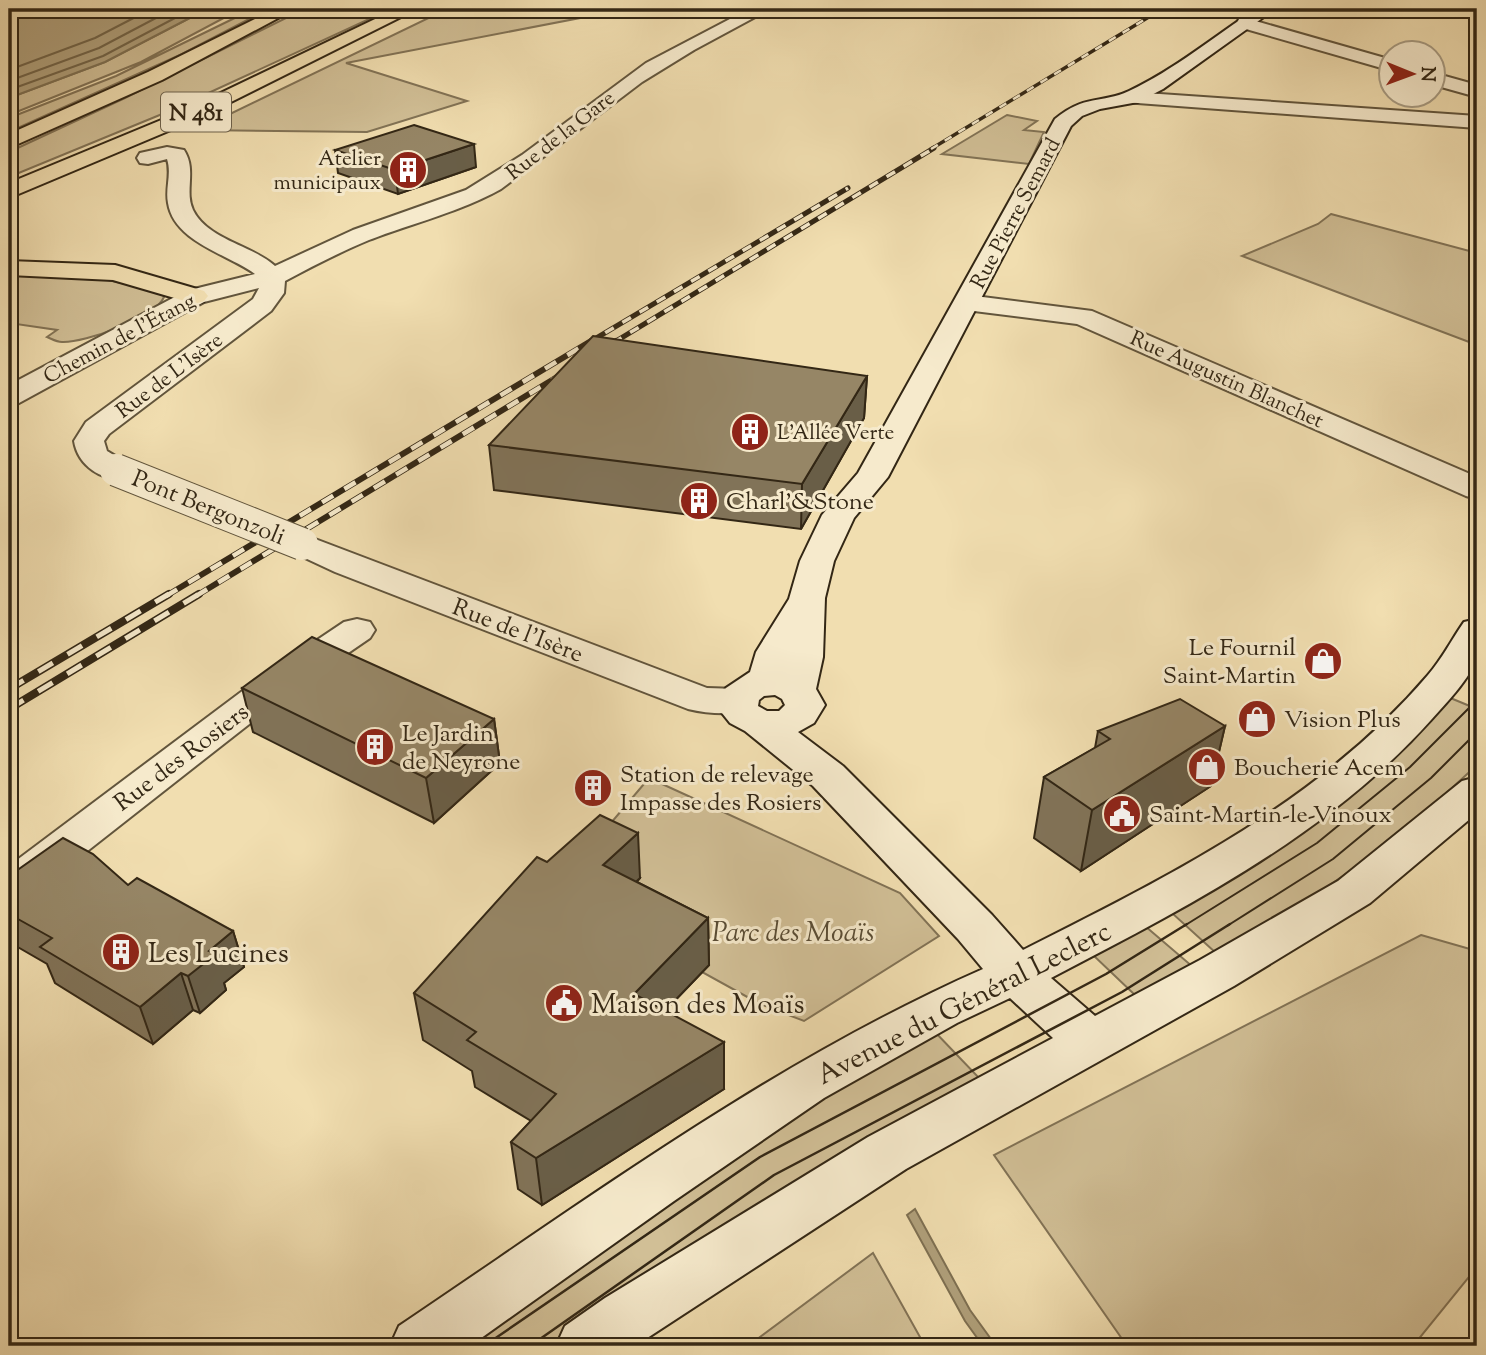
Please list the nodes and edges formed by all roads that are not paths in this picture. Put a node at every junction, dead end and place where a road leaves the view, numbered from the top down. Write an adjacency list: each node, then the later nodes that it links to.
1 (287, 9): 11 (highway, N 481)
2 (409, 9): 13 (highway, N 481)
3 (762, 9): 15 (street, Rue de la Gare)
4 (1267, 9): 5 (street)
5 (1245, 23): 6 (street); 9 (street)
6 (1378, 62)
7 (1448, 83): 8 (street)
8 (1477, 91)
9 (1131, 98): 10 (street, Rue Pierre Semard); 17 (street, Rue Pierre Semard)
10 (1477, 122)
11 (9, 142)
12 (148, 158): 15 (street)
13 (9, 191)
14 (9, 268): 16 (highway)
15 (273, 277): 16 (street, Chemin de l'Étang); 19 (street, Rue de L'Isère)
16 (195, 296): 18 (street, Chemin de l'Étang)
17 (967, 303): 20 (street, Rue Augustin Blanchet); 24 (street, Rue Pierre Semard)
18 (9, 397)
19 (116, 470): 21 (street, Pont Bergonzoli, bridge)
20 (1477, 489)
21 (302, 544): 24 (street, Rue de l'Isère)
22 (357, 630): 26 (street, Rue des Rosiers)
23 (1477, 630): 27 (street, Avenue du Général Leclerc)
24 (771, 702): 27 (street)
25 (1477, 791): 28 (street)
26 (9, 889)
27 (1016, 975): 28 (street); 29 (street, Avenue du Général Leclerc)
28 (1091, 1043): 30 (street)
29 (420, 1346)
30 (586, 1346)

